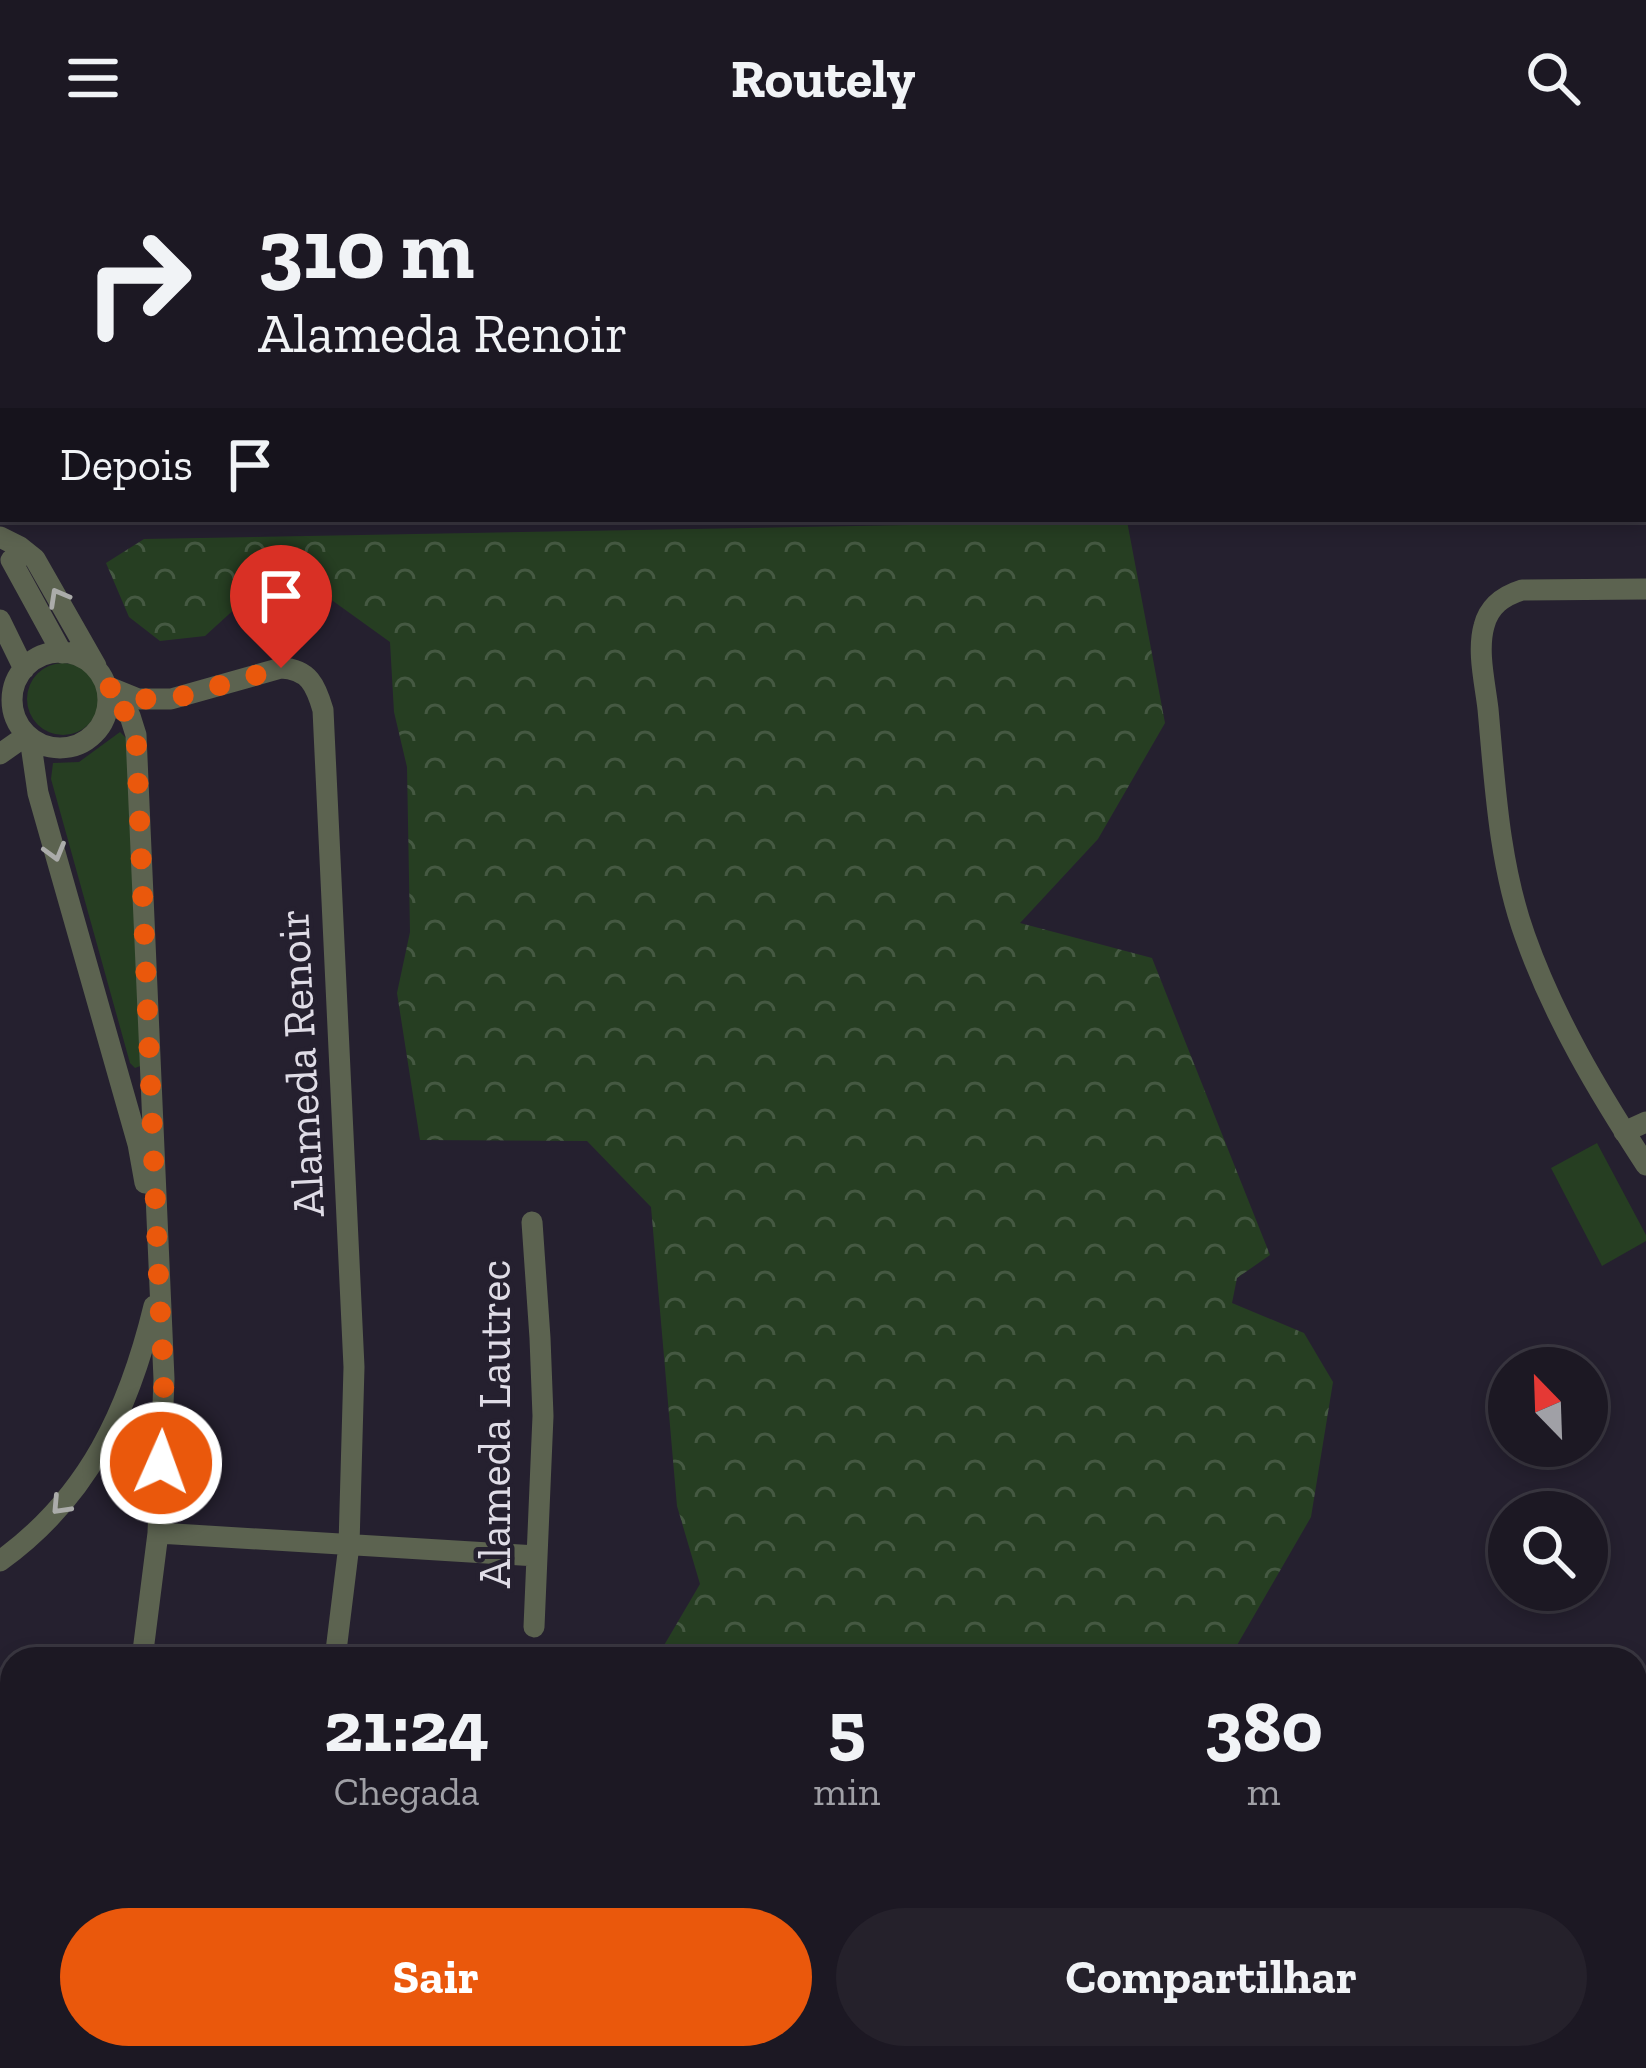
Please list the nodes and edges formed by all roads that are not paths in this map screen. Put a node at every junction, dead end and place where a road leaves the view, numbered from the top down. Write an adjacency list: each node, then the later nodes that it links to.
1 (0, 537): 2 (street); 8 (street, one-way to 1)
2 (6, 568): 5 (street)
3 (1646, 589): 15 (street)
4 (0, 620): 6 (street)
5 (62, 652): 6 (street); 8 (street)
6 (24, 669): 9 (street)
7 (0, 676): 9 (street)
8 (104, 685): 10 (street); 12 (street); 23 (street, Alameda Renoir)
9 (12, 697): 10 (street)
10 (28, 736): 11 (street); 13 (street, one-way to 13)
11 (0, 754)
12 (152, 1072): 13 (street); 18 (street)
13 (119, 1076): 18 (street)
14 (1646, 1122): 15 (street)
15 (1624, 1132): 16 (street)
16 (1646, 1166)
17 (532, 1222): 24 (street, Alameda Lautrec)
18 (157, 1242): 19 (street)
19 (159, 1288): 20 (street); 21 (street)
20 (101, 1450): 21 (street); 25 (street, one-way to 25)
21 (161, 1463): 22 (street)
22 (158, 1533): 23 (street); 27 (street)
23 (349, 1545): 24 (street); 28 (street, Alameda Renoir)
24 (537, 1556): 26 (street, Alameda Lautrec)
25 (0, 1561)
26 (534, 1627)
27 (144, 1647)
28 (336, 1647)

